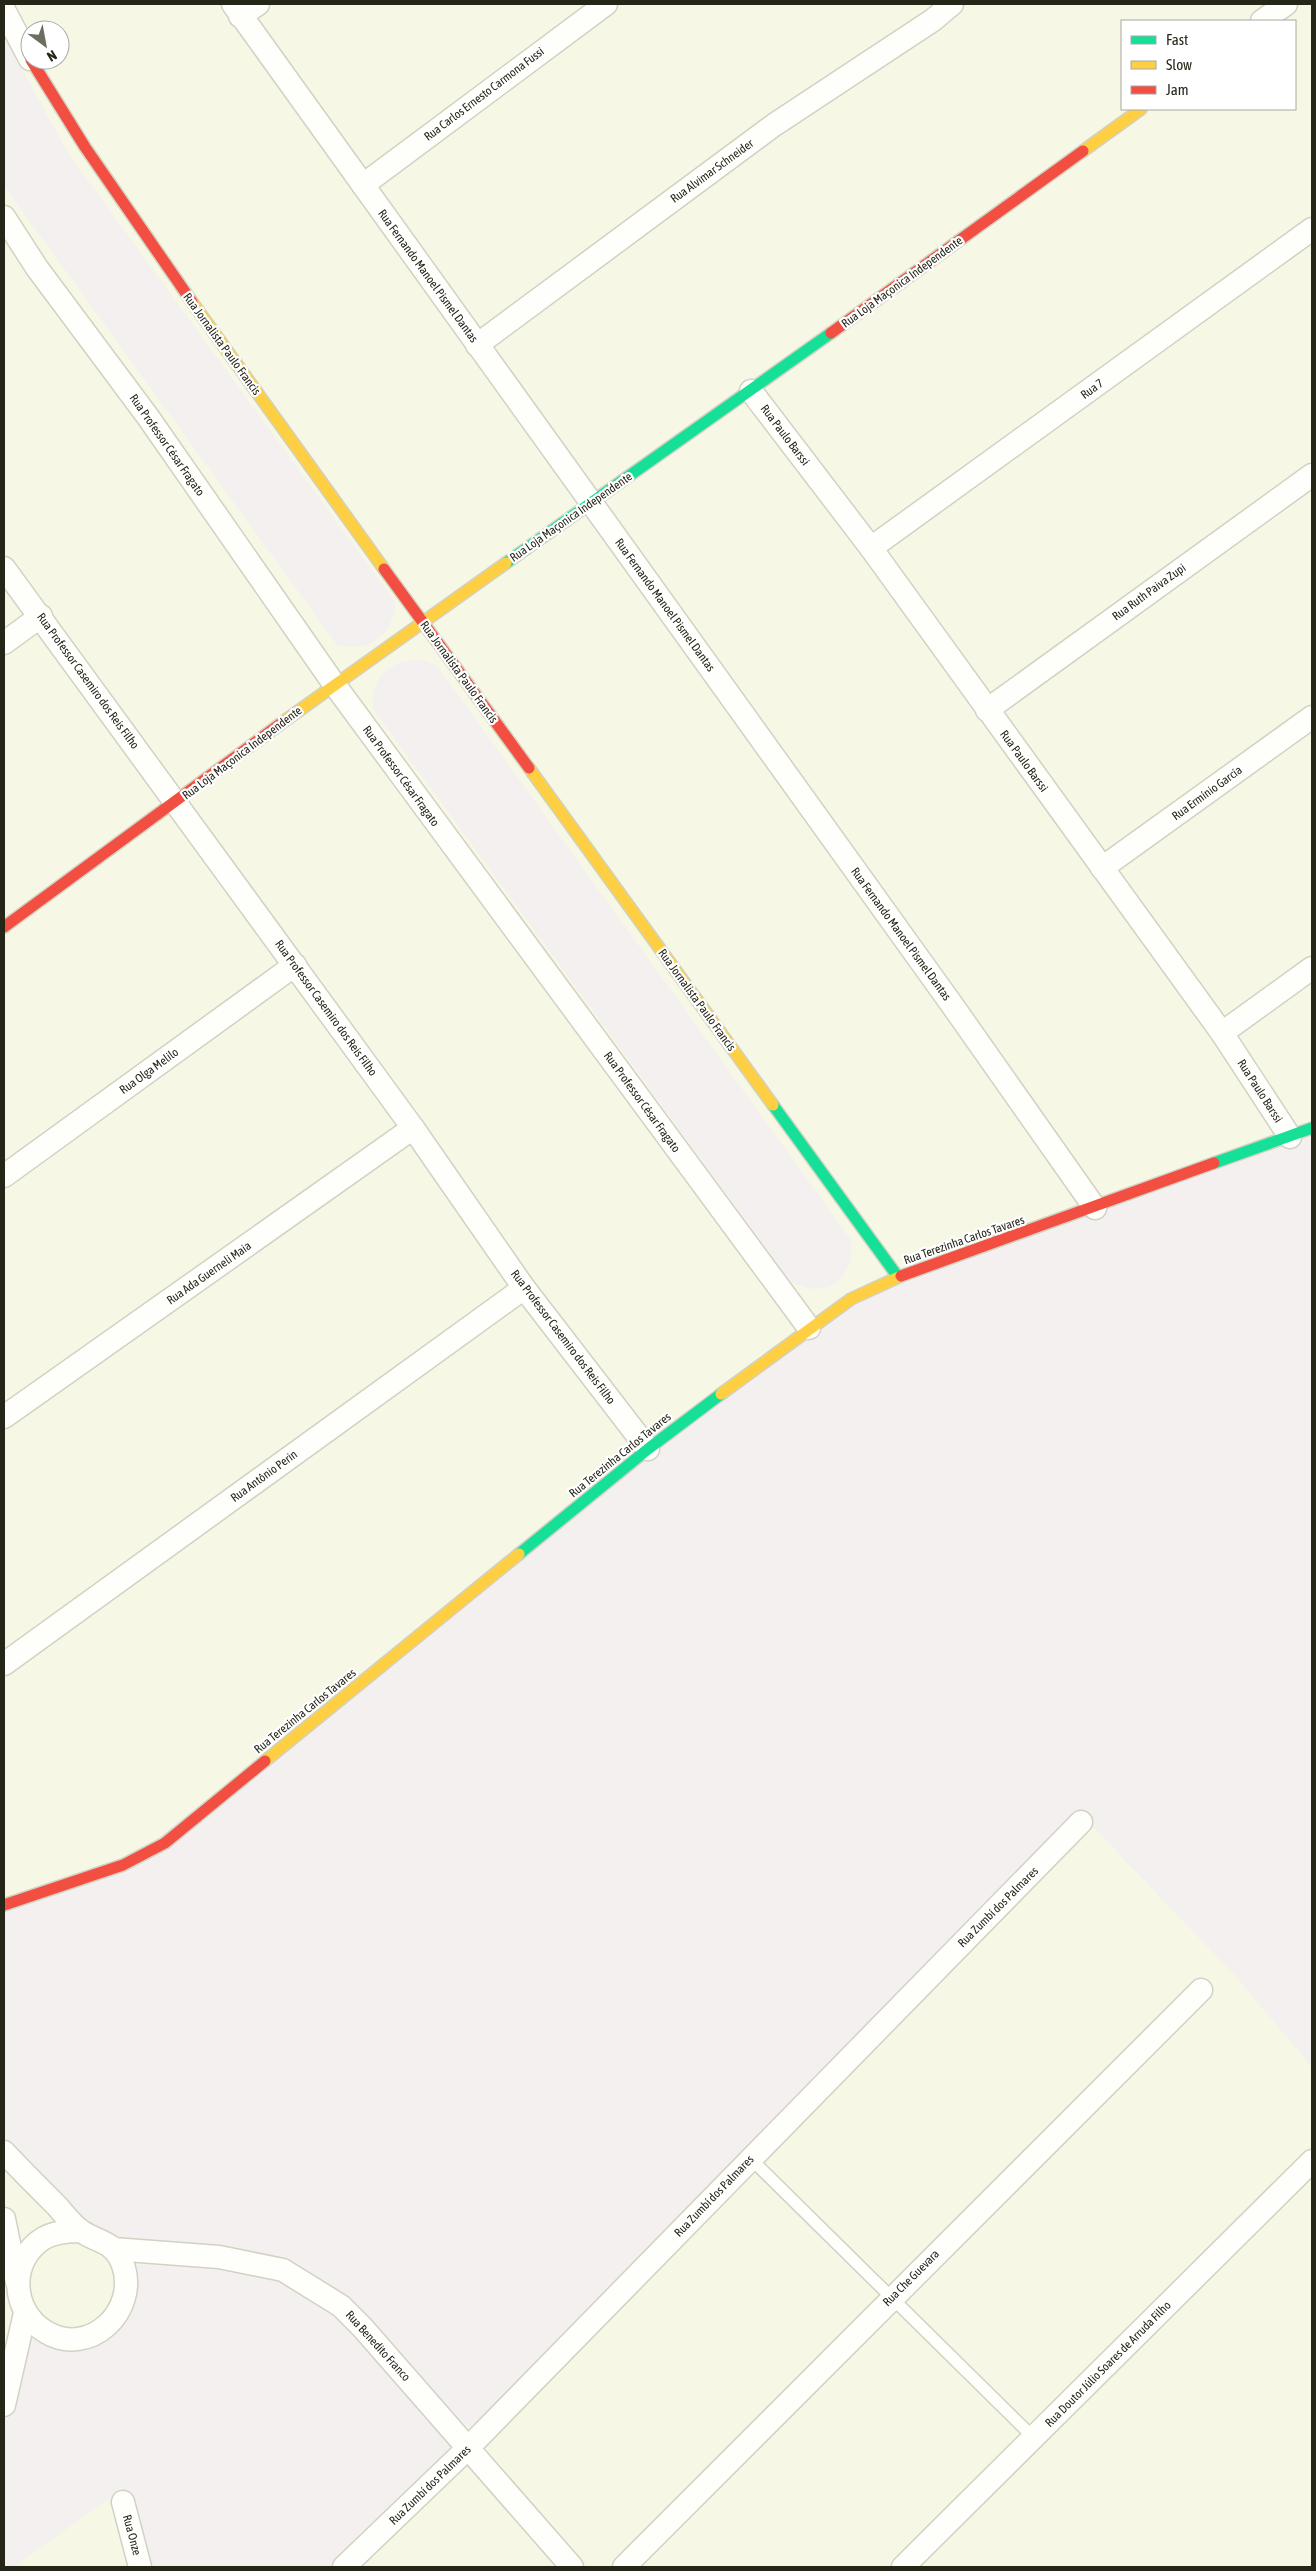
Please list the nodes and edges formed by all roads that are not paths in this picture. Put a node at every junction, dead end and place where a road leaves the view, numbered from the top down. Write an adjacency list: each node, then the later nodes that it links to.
1 (606, 4): 10 (street, Rua Carlos Ernesto Carmona Fussi)
2 (952, 4): 13 (street, Rua Alvimar Schneider)
3 (1286, 4): 6 (street)
4 (243, 8): 10 (street, Rua Fernando Manoel Pismel Dantas)
5 (4, 10): 7 (street, Rua Jornalista Paulo Francis)
6 (1263, 20)
7 (20, 40)
8 (37, 70): 20 (street, Rua Jornalista Paulo Francis)
9 (1140, 110): 14 (street, Rua Loja Maçonica Independente)
10 (363, 185): 13 (street, Rua Fernando Manoel Pismel Dantas)
11 (4, 217): 22 (street, Rua Professor César Fragato)
12 (1312, 229): 17 (street, Rua 7)
13 (477, 344): 16 (street, Rua Fernando Manoel Pismel Dantas)
14 (751, 391): 16 (street, Rua Loja Maçonica Independente); 17 (street, Rua Paulo Barssi)
15 (1312, 475): 23 (street, Rua Ruth Paiva Zupi)
16 (591, 502): 20 (street, Rua Loja Maçonica Independente); 35 (street, Rua Fernando Manoel Pismel Dantas)
17 (871, 548): 23 (street, Rua Paulo Barssi)
18 (4, 568): 19 (street, Rua Professor Casemiro dos Reis Filho)
19 (41, 616): 21 (street); 25 (street, Rua Professor Casemiro dos Reis Filho)
20 (423, 622): 22 (street, Rua Loja Maçonica Independente); 36 (street, Rua Jornalista Paulo Francis)
21 (4, 643)
22 (334, 684): 25 (street, Rua Loja Maçonica Independente); 38 (street, Rua Professor César Fragato)
23 (986, 710): 26 (street, Rua Paulo Barssi)
24 (1312, 717): 26 (street, Rua Ermínio García)
25 (176, 802): 27 (street, Rua Loja Maçonica Independente); 28 (street, Rua Professor Casemiro dos Reis Filho)
26 (1102, 868): 30 (street, Rua Paulo Barssi)
27 (4, 927)
28 (295, 965): 31 (street, Rua Professor Casemiro dos Reis Filho); 34 (street, Rua Olga Melilo)
29 (1312, 968): 30 (street)
30 (1222, 1033): 33 (street, Rua Paulo Barssi)
31 (413, 1128): 37 (street, Rua Professor Casemiro dos Reis Filho); 39 (street, Rua Ada Guerneli Maia)
32 (1312, 1128): 33 (street, Rua Terezinha Carlos Tavares)
33 (1290, 1137): 35 (street, Rua Terezinha Carlos Tavares)
34 (4, 1176)
35 (1095, 1208): 36 (street, Rua Terezinha Carlos Tavares)
36 (898, 1277): 38 (street, Rua Terezinha Carlos Tavares)
37 (524, 1288): 40 (street, Rua Professor Casemiro dos Reis Filho); 41 (street, Rua Antônio Perin)
38 (809, 1328): 40 (street, Rua Terezinha Carlos Tavares)
39 (4, 1416)
40 (648, 1449): 43 (street, Rua Terezinha Carlos Tavares)
41 (4, 1664)
42 (1082, 1822): 46 (street, Rua Zumbí dos Palmares)
43 (4, 1905)
44 (1201, 1990): 53 (street, Rua Che Guevara)
45 (4, 2152): 49 (street)
46 (750, 2158): 53 (lane); 58 (street, Rua Zumbí dos Palmares)
47 (1312, 2161): 57 (street, Rua Doutor Júlio Soares de Arruda Filho)
48 (4, 2219): 51 (street)
49 (81, 2231): 50 (street); 52 (street)
50 (113, 2249): 54 (street); 58 (street, Rua Benedito Franco)
51 (6, 2250): 52 (street)
52 (17, 2283): 54 (street)
53 (892, 2297): 57 (lane); 63 (street, Rua Che Guevara)
54 (25, 2313): 55 (street)
55 (11, 2338): 56 (street)
56 (4, 2405)
57 (1034, 2438): 64 (street, Rua Doutor Júlio Soares de Arruda Filho)
58 (468, 2448): 61 (street, Rua Zumbí dos Palmares); 62 (street, Rua Benedito Franco)
59 (123, 2502): 60 (street, Rua Onze)
60 (140, 2567)
61 (344, 2567)
62 (572, 2567)
63 (624, 2567)
64 (904, 2567)

